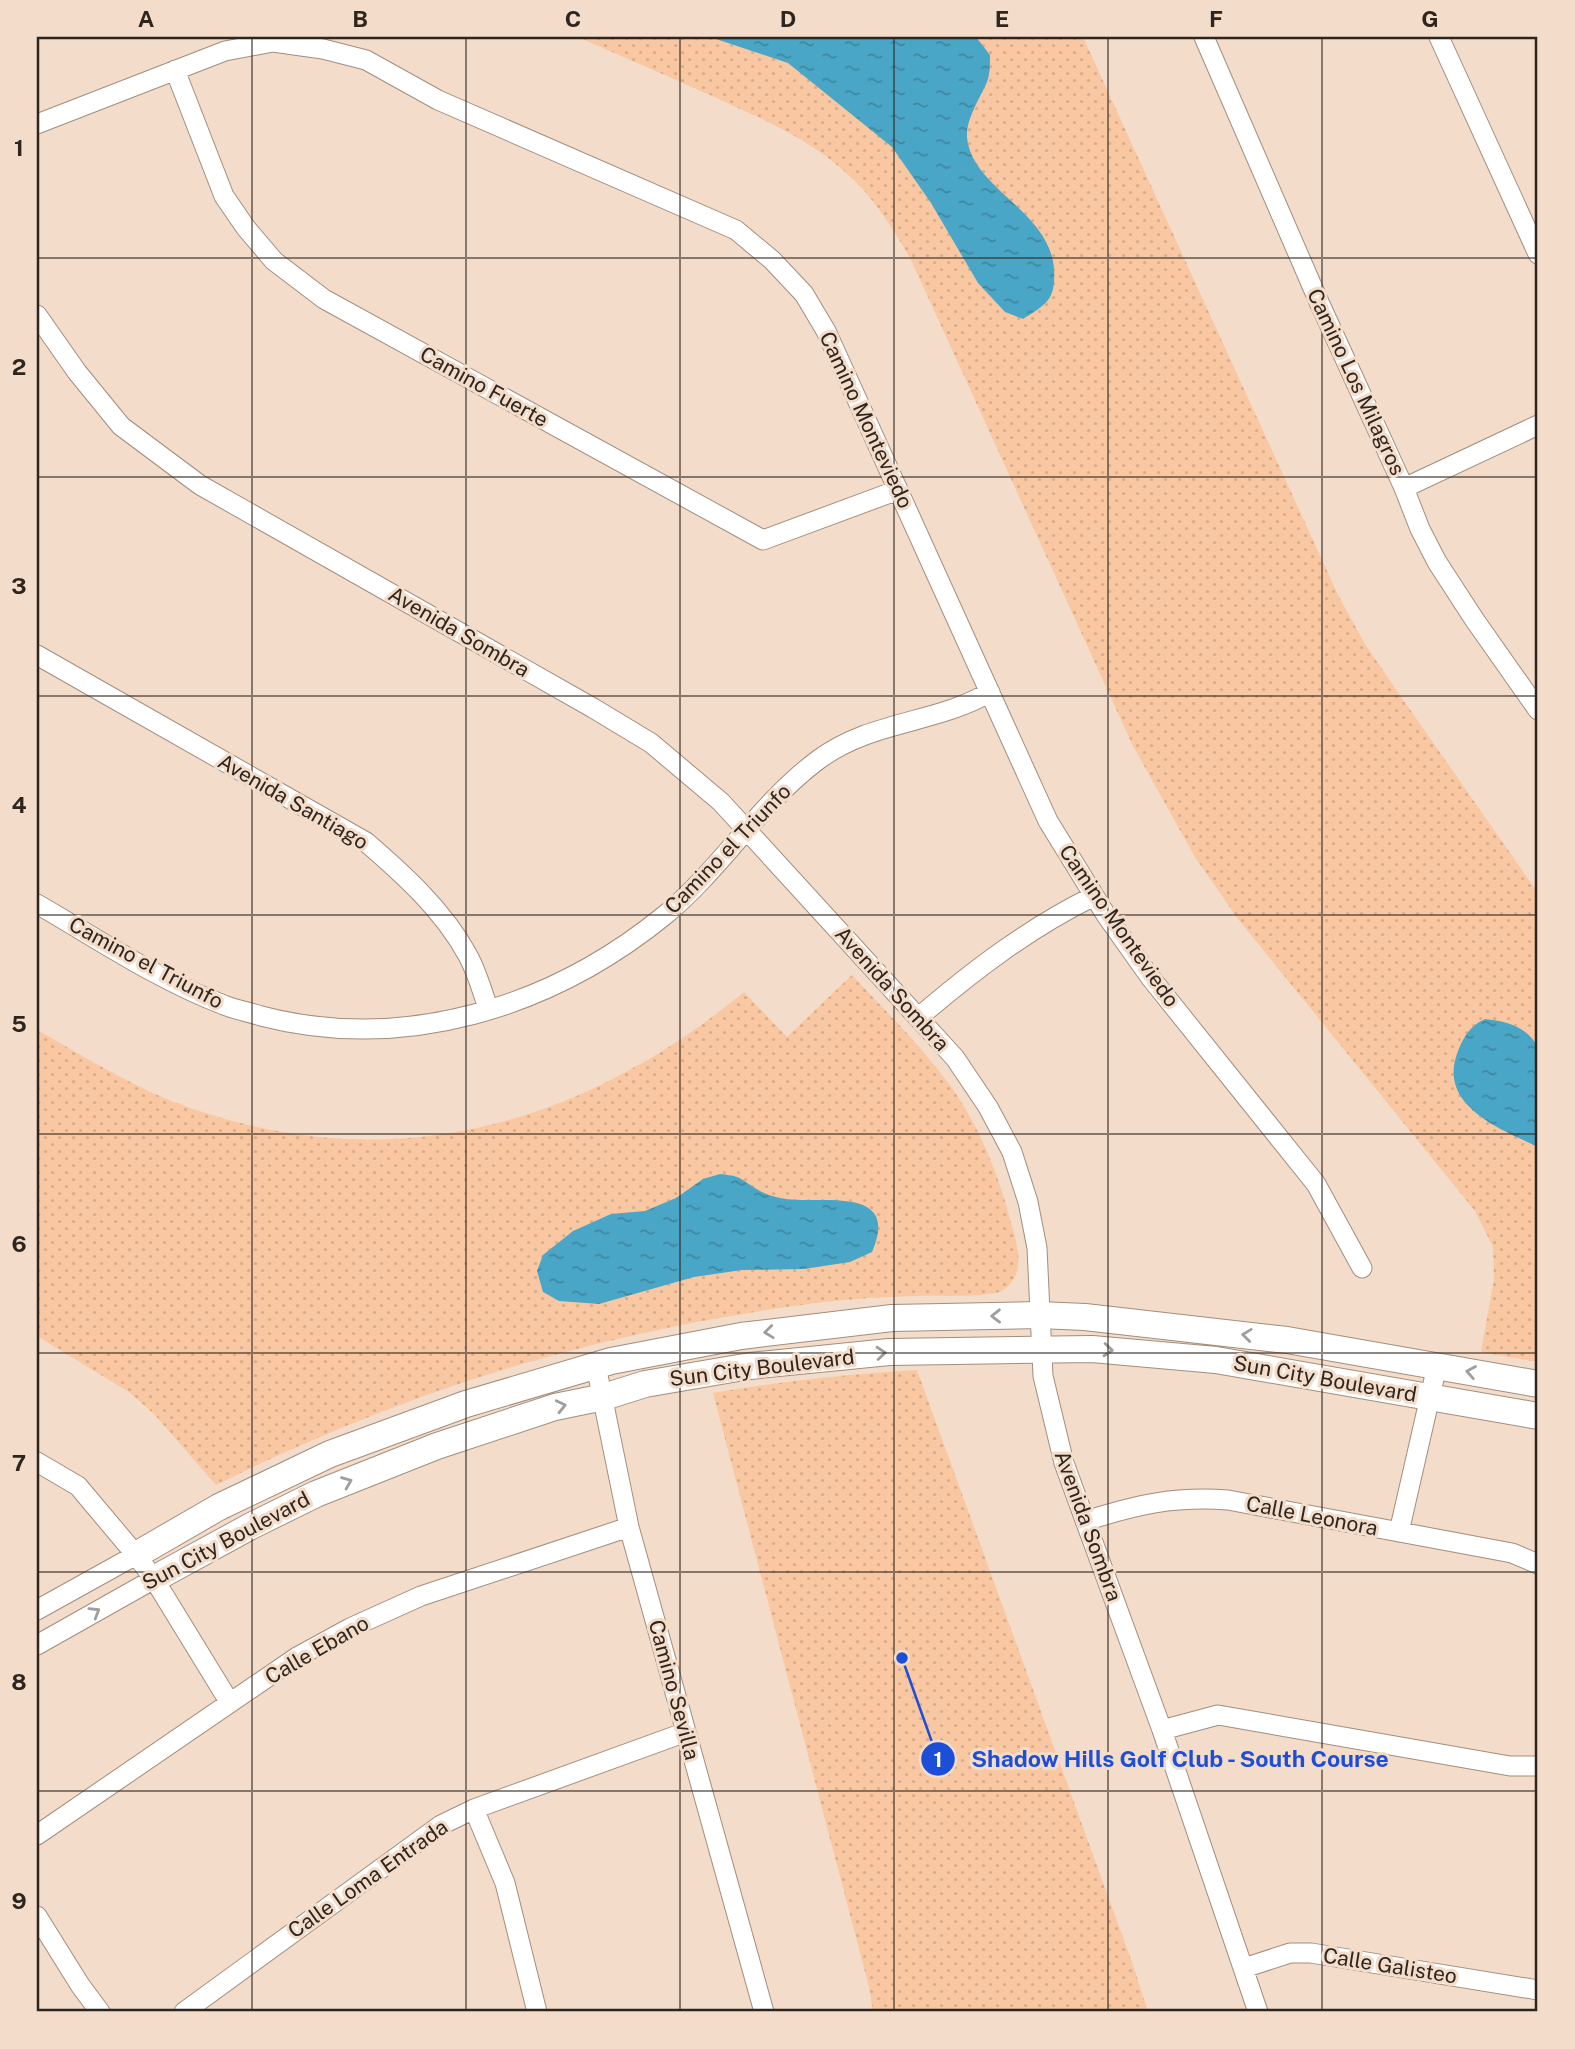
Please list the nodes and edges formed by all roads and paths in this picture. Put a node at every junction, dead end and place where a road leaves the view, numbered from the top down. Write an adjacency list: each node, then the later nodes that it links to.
1 (1205, 37): 8 (street, Camino Los Milagros)
2 (1438, 37): 5 (street)
3 (175, 70): 4 (street, Camino Monteviedo); 9 (street, Camino Monteviedo); 9 (street, Camino Fuerte)
4 (37, 124)
5 (1538, 254)
6 (37, 314): 13 (street, Avenida Sombra)
7 (1538, 425): 8 (street)
8 (1405, 488): 12 (street, Camino Los Milagros)
9 (898, 490): 11 (street, Camino Monteviedo)
10 (37, 655): 16 (street, Avenida Santiago)
11 (990, 692): 13 (street, Camino el Triunfo); 14 (street, Camino Monteviedo)
12 (1538, 710)
13 (746, 829): 16 (street, Camino el Triunfo); 17 (street, Avenida Sombra)
14 (1094, 896): 17 (street); 18 (street, Camino Monteviedo)
15 (37, 904): 16 (street, Camino el Triunfo)
16 (489, 1010)
17 (919, 1017): 19 (street, Avenida Sombra)
18 (1362, 1268)
19 (1039, 1315): 20 (street, Avenida Sombra); 21 (street, Sun City Boulevard, one-way to 21); 22 (street, Sun City Boulevard, one-way to 19)
20 (1040, 1350): 24 (street, Sun City Boulevard, one-way to 20); 25 (street, Sun City Boulevard, one-way to 25); 28 (street, Avenida Sombra)
21 (596, 1366): 24 (street, Camino Sevilla); 31 (street, Sun City Boulevard)
22 (1437, 1366): 23 (street, Sun City Boulevard, one-way to 22); 25 (street)
23 (1538, 1384)
24 (604, 1397): 29 (street, Camino Sevilla); 33 (street, Sun City Boulevard, one-way to 24)
25 (1429, 1398): 26 (street, Sun City Boulevard); 30 (street)
26 (1538, 1416)
27 (37, 1462): 31 (street)
28 (1085, 1521): 30 (street, Calle Leonora); 37 (street, Avenida Sombra)
29 (629, 1527): 36 (street, Calle Ebano); 38 (street, Camino Sevilla)
30 (1399, 1532): 32 (street, Calle Leonora)
31 (135, 1555): 33 (street); 34 (street, Sun City Boulevard)
32 (1538, 1564)
33 (154, 1579): 35 (street, Sun City Boulevard, one-way to 33); 36 (street)
34 (37, 1610)
35 (37, 1645)
36 (230, 1703): 41 (street, Calle Ebano)
37 (1162, 1730): 39 (street); 43 (street, Avenida Sombra)
38 (686, 1732): 40 (street, Calle Loma Entrada); 48 (street, Camino Sevilla)
39 (1538, 1766)
40 (474, 1809): 46 (street, Calle Loma Entrada); 47 (street)
41 (37, 1835)
42 (37, 1916): 45 (street)
43 (1244, 1968): 44 (street, Calle Galisteo); 49 (street, Avenida Sombra)
44 (1538, 1990)
45 (100, 2012)
46 (184, 2012)
47 (537, 2012)
48 (764, 2012)
49 (1258, 2012)

